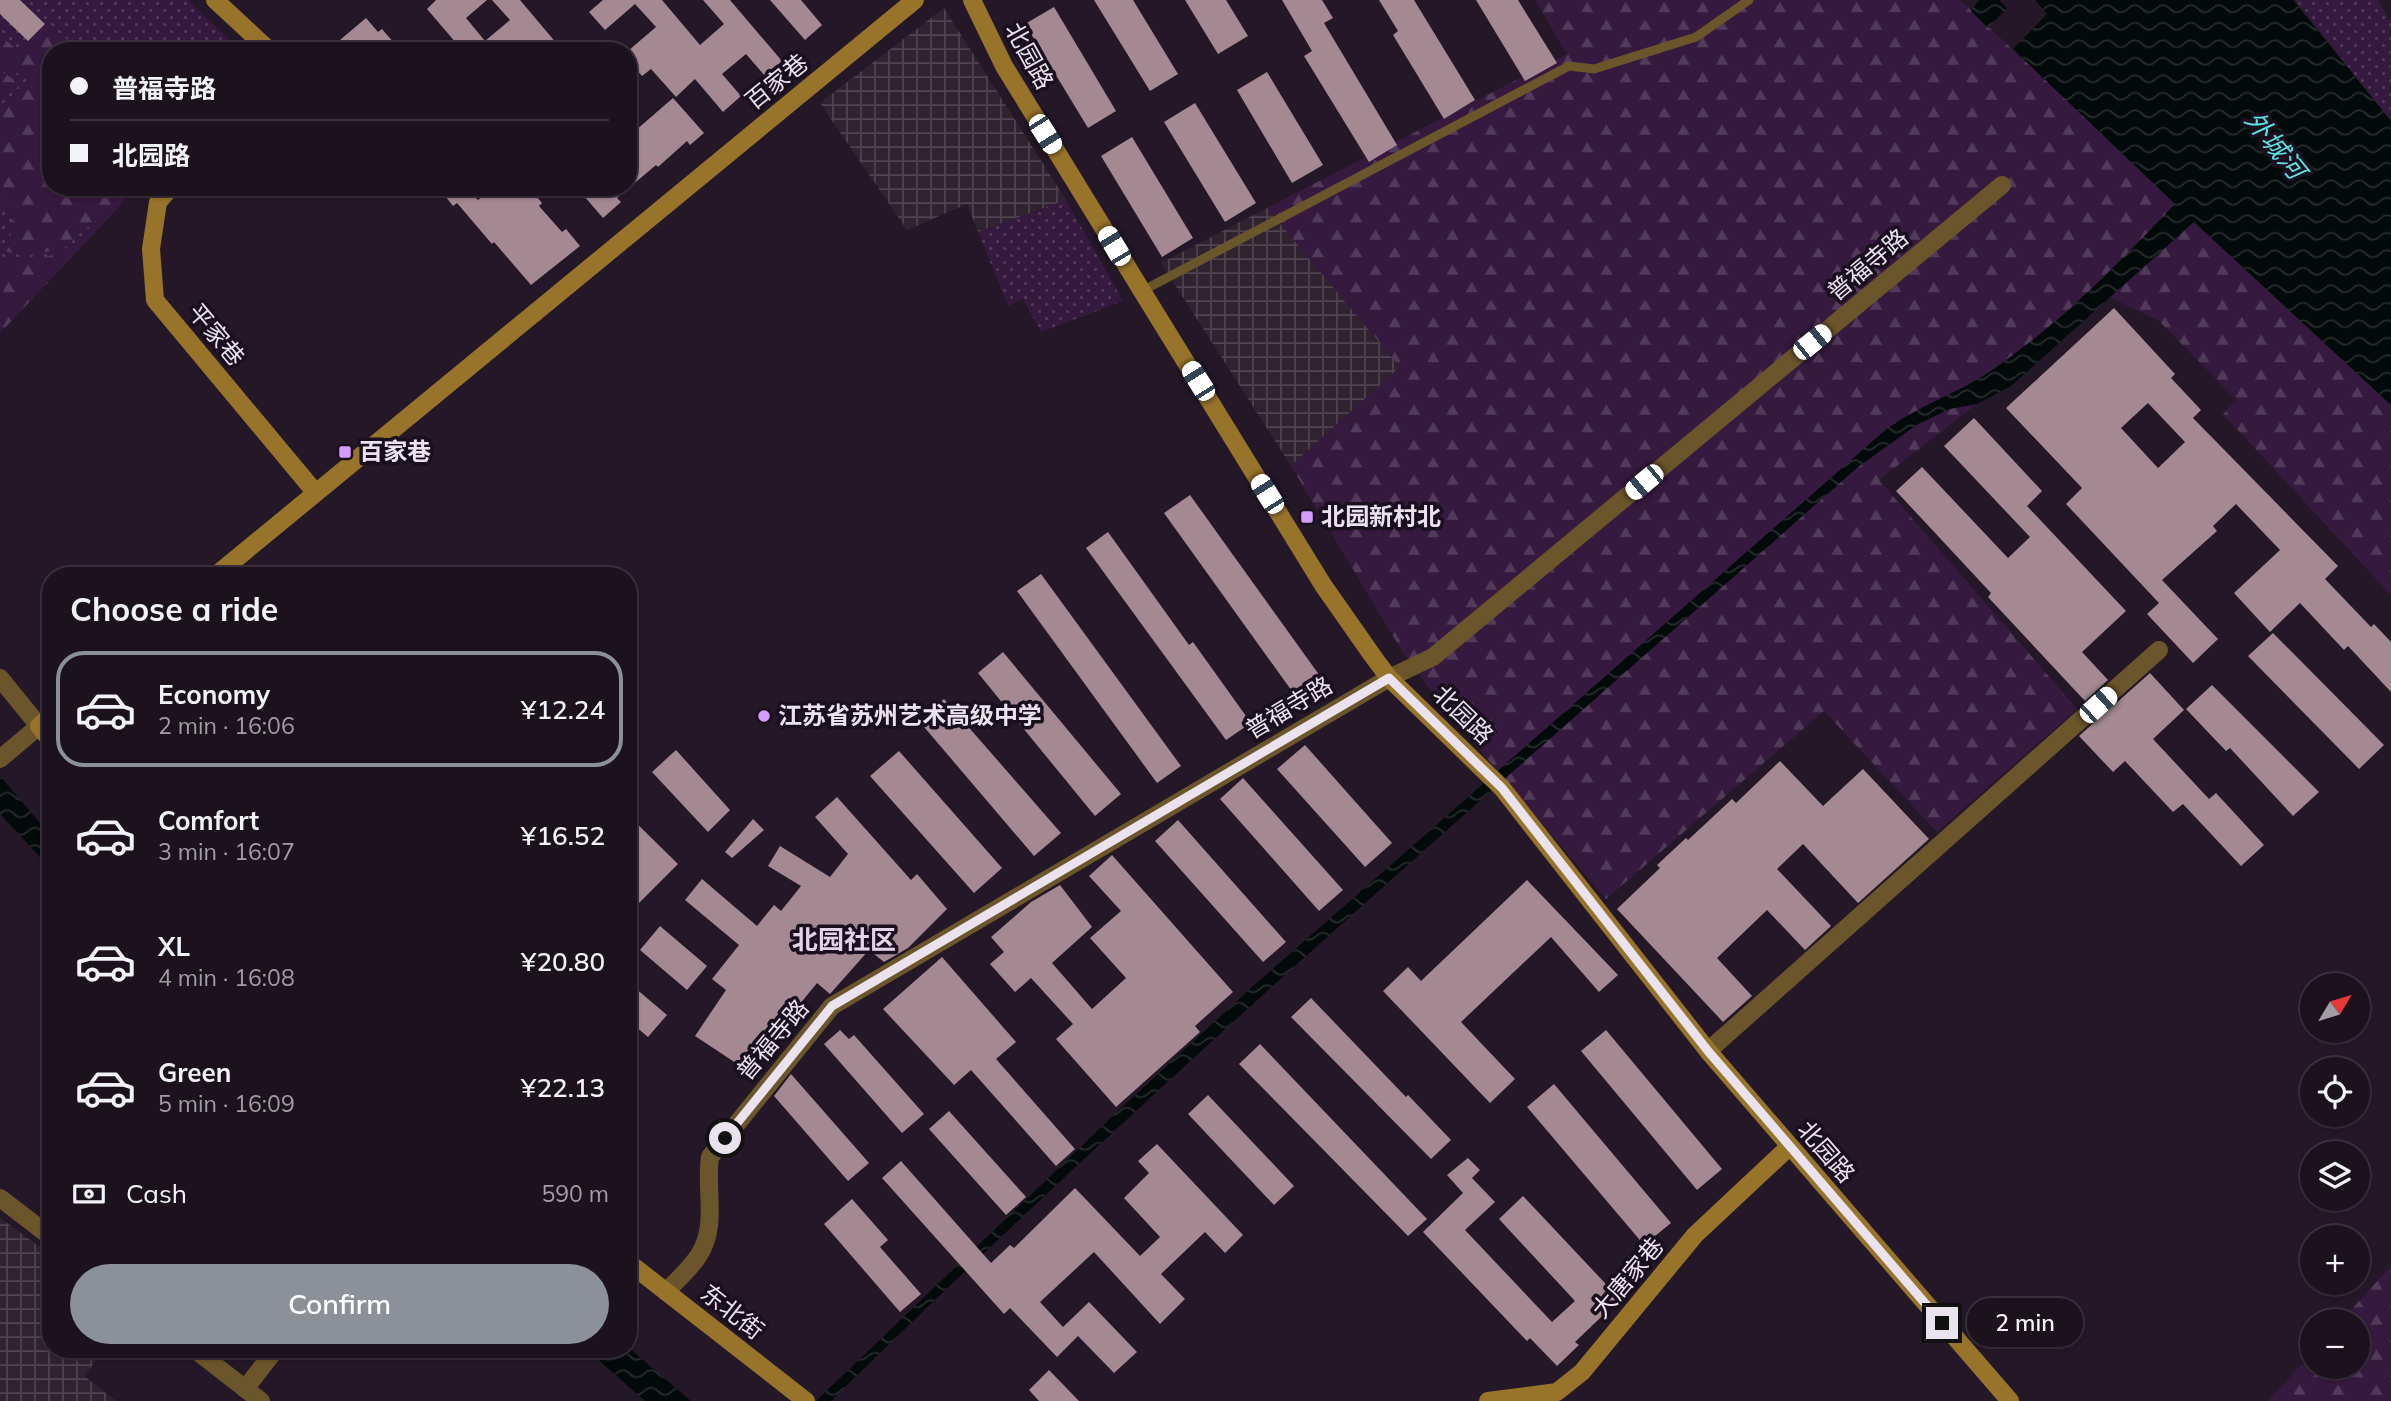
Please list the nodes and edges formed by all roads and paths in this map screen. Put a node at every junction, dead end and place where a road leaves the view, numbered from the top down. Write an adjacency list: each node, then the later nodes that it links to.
1 (215, 0): 5 (street)
2 (915, 0): 9 (street, 百家巷)
3 (972, 0): 8 (street, 北园路)
4 (1749, 0): 8 (lane)
5 (260, 42)
6 (2002, 185): 13 (street, 普福寺路)
7 (163, 196): 9 (street, 平家巷)
8 (1142, 291): 13 (street, 北园路)
9 (315, 492): 10 (street, 百家巷)
10 (226, 567)
11 (2159, 650): 17 (street)
12 (0, 678): 14 (street)
13 (1389, 678): 17 (street, 北园路); 22 (street, 普福寺路)
14 (42, 718)
15 (42, 724): 16 (street)
16 (0, 759)
17 (1708, 1051): 18 (street, 北园路)
18 (1789, 1147): 28 (street, 大唐家巷); 29 (street, 北园路)
19 (0, 1198): 20 (street)
20 (42, 1230)
21 (637, 1269): 22 (street, 东北街)
22 (666, 1292): 27 (street, 东北街)
23 (205, 1358): 25 (street)
24 (269, 1358): 25 (street)
25 (245, 1389): 26 (street)
26 (261, 1401)
27 (806, 1401)
28 (1488, 1401)
29 (2010, 1401)

